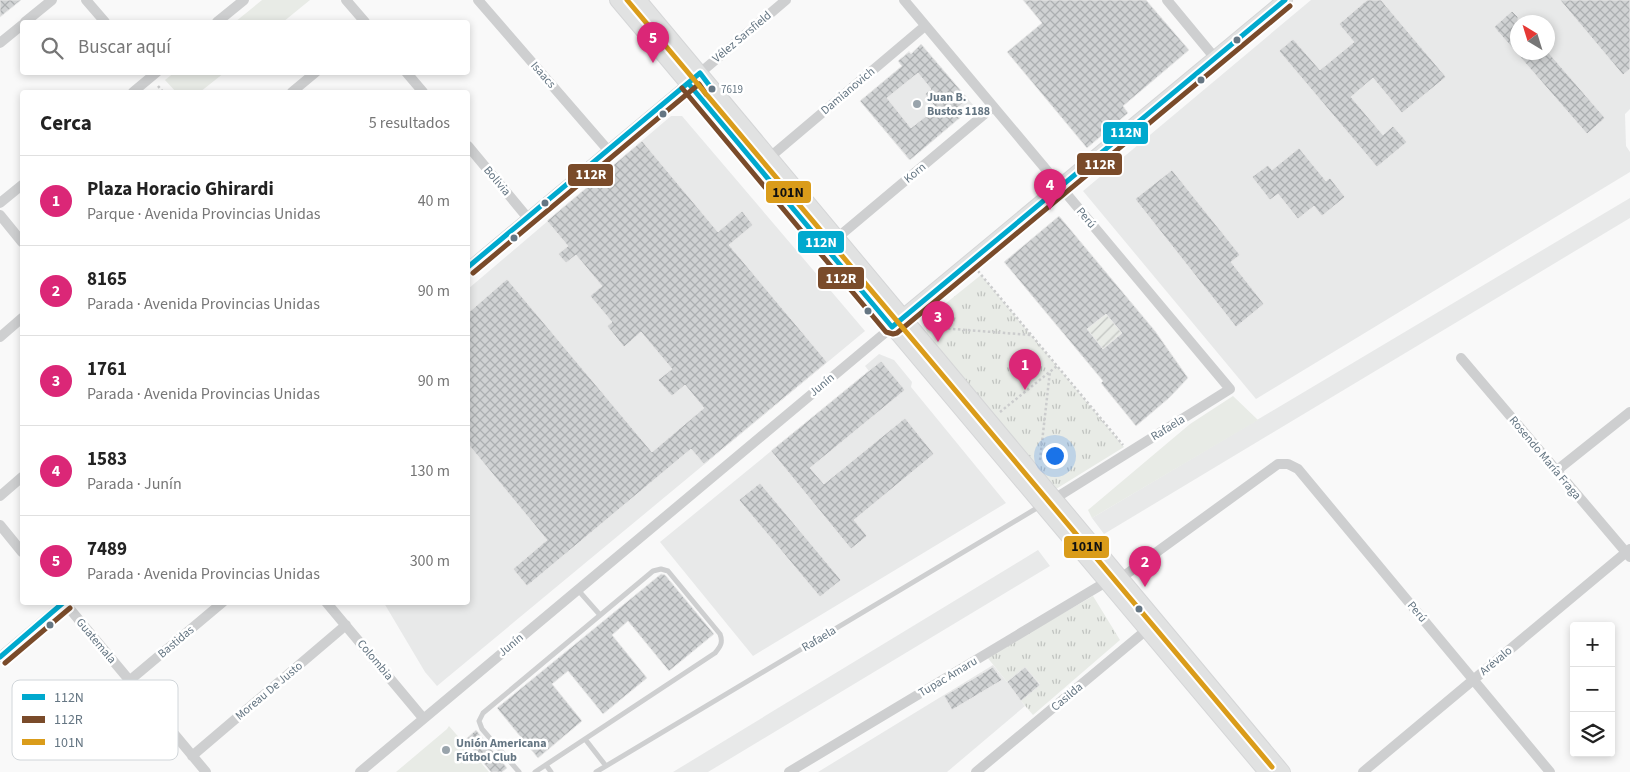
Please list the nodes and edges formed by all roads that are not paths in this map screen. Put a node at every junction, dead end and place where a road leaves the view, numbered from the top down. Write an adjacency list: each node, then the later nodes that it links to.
1 (52, 0): 12 (street)
2 (86, 0): 13 (street)
3 (244, 0): 14 (street)
4 (346, 0): 15 (street)
5 (478, 0): 30 (street, Isaacs)
6 (617, 0): 24 (main road)
7 (639, 0): 20 (main road)
8 (904, 0): 16 (street, Perú)
9 (1167, 0): 19 (street)
10 (1285, 0): 19 (main road, Junín)
11 (781, 2): 20 (street, Vélez Sarsfield)
12 (29, 20)
13 (103, 20)
14 (219, 20)
15 (363, 20)
16 (926, 26): 28 (street, Perú); 31 (street, Damianovich)
17 (20, 27): 18 (street)
18 (0, 43)
19 (1215, 58): 33 (main road, Junín)
20 (700, 73): 24 (main road, Vélez Sarsfield); 31 (main road)
21 (151, 75): 25 (street)
22 (312, 75): 26 (street)
23 (409, 75): 27 (street)
24 (688, 83): 30 (street, Vélez Sarsfield); 42 (main road)
25 (135, 90)
26 (294, 90)
27 (421, 90)
28 (993, 107): 33 (street, Perú); 37 (street, Korn)
29 (470, 148): 36 (street, Bolivia)
30 (608, 150): 36 (street, Vélez Sarsfield)
31 (770, 157): 37 (main road)
32 (20, 187): 34 (street)
33 (1060, 187): 41 (main road, Junín); 45 (street, Perú)
34 (0, 203)
35 (0, 216): 38 (street)
36 (527, 217): 39 (street, Vélez Sarsfield)
37 (837, 238): 41 (main road)
38 (20, 240)
39 (470, 265)
40 (20, 320): 43 (street)
41 (906, 321): 42 (main road, Junín); 50 (main road)
42 (892, 327): 50 (main road); 56 (street, Junín)
43 (0, 337)
44 (1461, 358): 47 (street, Rosendo María Fraga)
45 (1230, 389): 50 (street, Rafaela)
46 (1630, 412): 47 (street)
47 (1556, 471): 53 (street, Rosendo María Fraga)
48 (20, 479): 49 (street)
49 (0, 496)
50 (1048, 502): 54 (main road); 55 (main road); 72 (lane, Rafaela)
51 (0, 525): 52 (street)
52 (20, 550)
53 (1629, 553): 66 (street, Arévalo)
54 (1121, 578): 63 (main road); 66 (street, Perú)
55 (1106, 582): 63 (main road); 80 (street, Tupac Amaru)
56 (577, 589): 61 (lane); 67 (street, Junín)
57 (63, 605): 64 (street)
58 (67, 605): 65 (street, Guatemala)
59 (219, 605): 65 (street, Bastidas)
60 (329, 605): 62 (street, Colombia)
61 (600, 615): 69 (lane); 76 (lane)
62 (346, 625): 67 (street, Colombia); 70 (street, Moreau De Justo)
63 (1152, 625): 73 (street, Casilda); 81 (main road); 82 (main road)
64 (0, 657)
65 (129, 680)
66 (1474, 680): 83 (street, Arévalo); 84 (street, Perú)
67 (423, 718): 75 (street, Junín)
68 (178, 739): 70 (street, Guatemala)
69 (585, 739): 71 (lane); 72 (lane)
70 (192, 756): 74 (street, Guatemala)
71 (546, 765): 77 (lane); 78 (lane)
72 (606, 766): 79 (lane, Rafaela)
73 (981, 770)
74 (206, 772)
75 (360, 772)
76 (519, 772)
77 (535, 772)
78 (551, 772)
79 (596, 772)
80 (790, 772)
81 (1266, 772)
82 (1283, 772)
83 (1363, 772)
84 (1550, 772)

